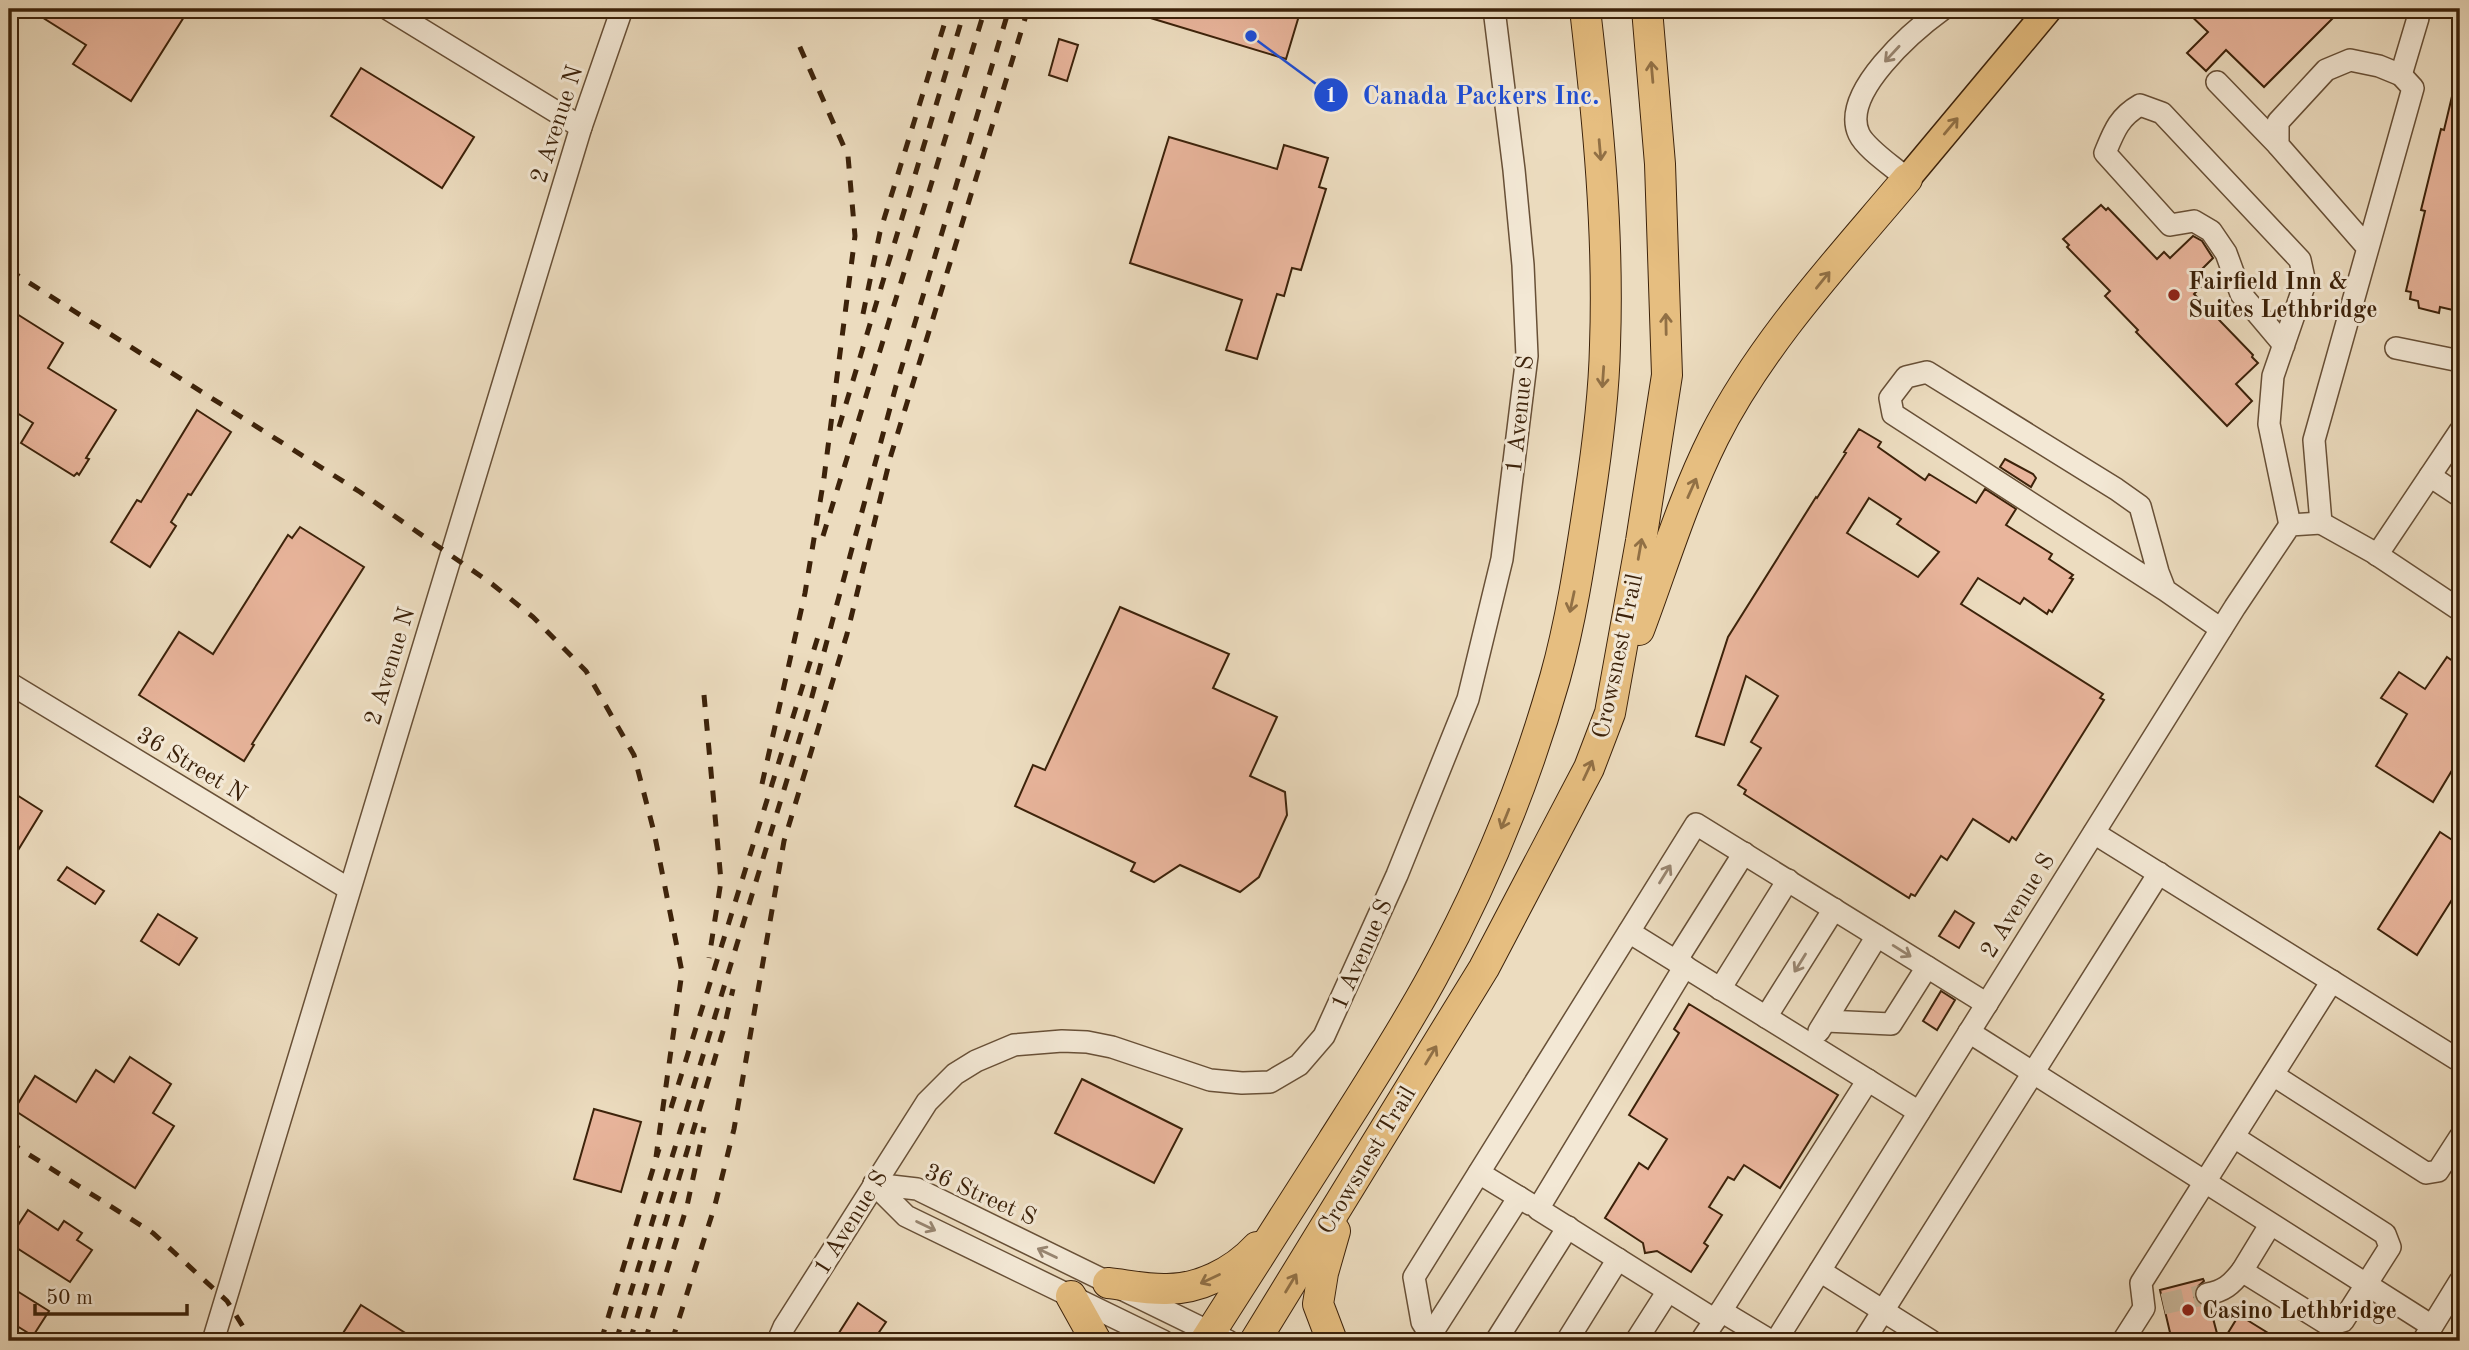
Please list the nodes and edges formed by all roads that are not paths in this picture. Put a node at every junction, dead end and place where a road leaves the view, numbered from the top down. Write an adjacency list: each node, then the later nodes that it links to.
1 (388, 9): 11 (street)
2 (622, 9): 11 (street, 2 Avenue N)
3 (1494, 9): 55 (street, 1 Avenue S)
4 (1585, 9): 59 (highway, Crowsnest Trail, one-way to 59)
5 (1647, 9): 28 (highway, Crowsnest Trail, one-way to 5)
6 (1943, 9): 13 (street, one-way to 13)
7 (2049, 9): 13 (main road, one-way to 7)
8 (2418, 18): 9 (street)
9 (2401, 75): 12 (street); 14 (street)
10 (2217, 82): 12 (street)
11 (581, 127): 33 (street, 2 Avenue N)
12 (2278, 145): 14 (street)
13 (1907, 178): 28 (highway, one-way to 13)
14 (2368, 248): 21 (street)
15 (2284, 345): 15 (street); 22 (street)
16 (2396, 348): 17 (street)
17 (2460, 361)
18 (2460, 431): 19 (street)
19 (2430, 476): 20 (street); 23 (street)
20 (2460, 496)
21 (2320, 523): 22 (street); 23 (street)
22 (2290, 525): 26 (street, 2 Avenue S)
23 (2377, 555): 25 (street)
24 (2165, 590): 24 (street); 26 (street)
25 (2460, 610)
26 (2221, 629): 29 (street, 2 Avenue S)
27 (9, 684): 33 (street, 36 Street N)
28 (1609, 713): 56 (highway, Crowsnest Trail, one-way to 28)
29 (2094, 833): 31 (street); 41 (street, 2 Avenue S)
30 (1744, 853): 32 (street); 35 (street, one-way to 30); 37 (street)
31 (2159, 873): 39 (street); 47 (street)
32 (1788, 880): 34 (street); 40 (street)
33 (349, 889): 76 (street, 2 Avenue N)
34 (1834, 909): 36 (street); 42 (street, one-way to 42)
35 (1629, 932): 37 (street); 53 (street)
36 (1877, 936): 38 (street, one-way to 38); 43 (street)
37 (1680, 964): 40 (street); 58 (street)
38 (1927, 967): 41 (street); 43 (street)
39 (2332, 981): 46 (street); 48 (street)
40 (1720, 989): 42 (street)
41 (1987, 1003): 44 (street, 2 Avenue S)
42 (1766, 1017): 45 (street)
43 (1826, 1021): 45 (street)
44 (1969, 1032): 47 (street); 50 (street, 2 Avenue S)
45 (1811, 1045): 49 (street)
46 (2460, 1061)
47 (2033, 1073): 54 (street); 71 (street)
48 (2273, 1075): 51 (street); 52 (street)
49 (1868, 1080): 50 (street); 72 (street)
50 (1919, 1112): 63 (street, 2 Avenue S)
51 (2234, 1137): 54 (street); 67 (street)
52 (2460, 1137)
53 (1479, 1173): 57 (street); 75 (street)
54 (2205, 1182): 60 (street); 89 (street)
55 (874, 1184): 66 (street, 36 Street S, one-way to 55); 70 (street, 36 Street S, one-way to 70); 77 (street, 1 Avenue S)
56 (1344, 1197): 80 (highway, Crowsnest Trail, one-way to 56); 81 (highway)
57 (1519, 1197): 58 (street); 75 (street)
58 (1538, 1209): 61 (street)
59 (1281, 1222): 66 (highway, one-way to 66); 74 (highway, Crowsnest Trail)
60 (2270, 1225): 64 (street); 67 (street)
61 (1568, 1227): 62 (street); 82 (street)
62 (1618, 1259): 68 (street); 83 (street)
63 (1820, 1271): 71 (street); 86 (street, 2 Avenue S)
64 (2242, 1271): 67 (street); 69 (street)
65 (2460, 1281): 73 (street)
66 (1108, 1283): 74 (street, 36 Street S)
67 (2366, 1284): 73 (street)
68 (1668, 1291): 72 (street); 84 (street)
69 (2207, 1294)
70 (1071, 1296): 78 (highway); 79 (street, 36 Street S)
71 (1883, 1311): 87 (street); 88 (street)
72 (1718, 1315): 85 (street); 86 (street)
73 (2428, 1334)
74 (1214, 1338)
75 (1432, 1338)
76 (213, 1341)
77 (778, 1341)
78 (1096, 1341)
79 (1163, 1341)
80 (1255, 1341)
81 (1332, 1341)
82 (1496, 1341)
83 (1567, 1341)
84 (1636, 1341)
85 (1701, 1341)
86 (1773, 1341)
87 (1864, 1341)
88 (1931, 1341)
89 (2123, 1341)

